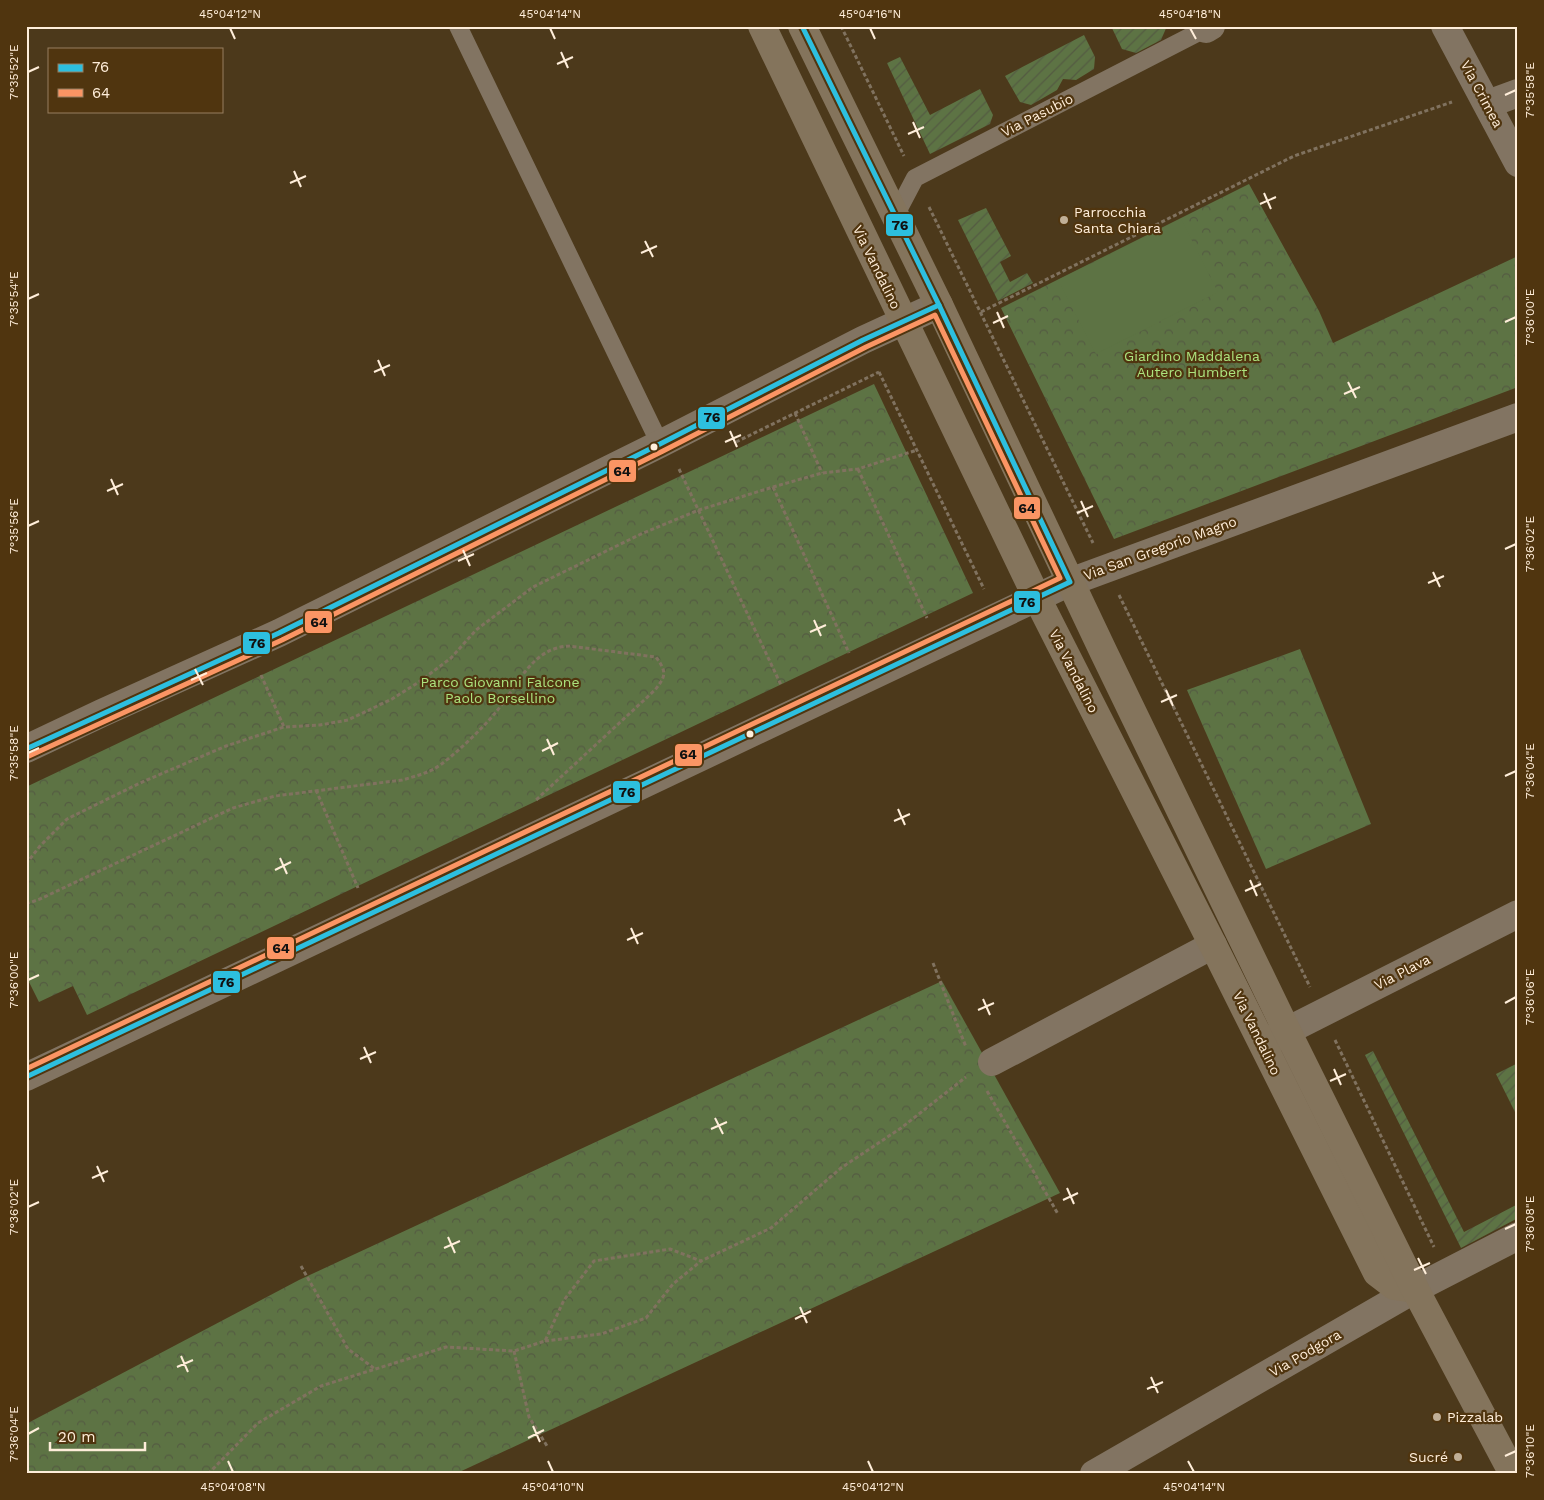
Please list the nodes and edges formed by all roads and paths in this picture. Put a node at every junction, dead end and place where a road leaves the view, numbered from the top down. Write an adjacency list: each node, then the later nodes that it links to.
1 (458, 26): 18 (lane)
2 (762, 26): 14 (street, Via Vandalino)
3 (802, 26): 11 (street, Via Vandalino)
4 (841, 26): 10 (path)
5 (1445, 26): 8 (street, Via Crimea)
6 (1205, 29): 10 (lane, Via Pasubio)
7 (1518, 93): 8 (street)
8 (1484, 98): 9 (street, Via Crimea); 12 (path)
9 (1518, 163)
10 (915, 178): 11 (lane); 12 (path)
11 (895, 216): 13 (street, Via Vandalino)
12 (982, 312): 13 (path); 25 (path)
13 (943, 315): 14 (street); 26 (street, Via Vandalino)
14 (903, 321): 15 (street); 27 (street, Via Vandalino)
15 (863, 340): 18 (street); 19 (path)
16 (796, 413): 22 (path)
17 (1518, 417): 25 (street, Via San Gregorio Magno)
18 (660, 444): 34 (street)
19 (917, 450): 21 (path); 28 (path)
20 (679, 469): 24 (path)
21 (858, 469): 22 (path); 29 (path)
22 (822, 473): 23 (path)
23 (773, 487): 24 (path); 30 (path)
24 (699, 510): 32 (path); 33 (path)
25 (1105, 568): 26 (street, Via San Gregorio Magno); 42 (path)
26 (1070, 582): 27 (street, Via San Gregorio Magno); 43 (street, Via Vandalino)
27 (1037, 598): 28 (street, Via San Gregorio Magno); 41 (street, Via Vandalino)
28 (998, 616): 39 (street, Via San Gregorio Magno)
29 (930, 623)
30 (853, 660)
31 (258, 668): 33 (path)
32 (784, 692)
33 (284, 727): 37 (path)
34 (26, 749)
35 (316, 790): 36 (path); 38 (path); 39 (path)
36 (531, 804)
37 (26, 864)
38 (26, 904)
39 (370, 914): 46 (street, Via San Gregorio Magno)
40 (1518, 914): 42 (street, Via Plava)
41 (1213, 945): 44 (street, Via Vandalino); 45 (street)
42 (1322, 1012): 43 (street, Via Plava); 50 (path)
43 (1286, 1029): 44 (street, Via Plava); 51 (street, Via Vandalino)
44 (1262, 1043): 51 (street, Via Vandalino)
45 (992, 1062): 48 (path)
46 (26, 1077)
47 (1518, 1236): 50 (street, Via Podgora)
48 (701, 1261): 52 (path); 52 (path)
49 (301, 1266): 54 (path)
50 (1447, 1273): 51 (street, Via Podgora)
51 (1415, 1289): 57 (street, Via Podgora); 58 (street, Via Vandalino)
52 (545, 1341): 53 (path)
53 (514, 1351): 54 (path); 55 (path)
54 (374, 1369): 56 (path)
55 (548, 1446)
56 (208, 1474)
57 (1094, 1474)
58 (1513, 1474)

